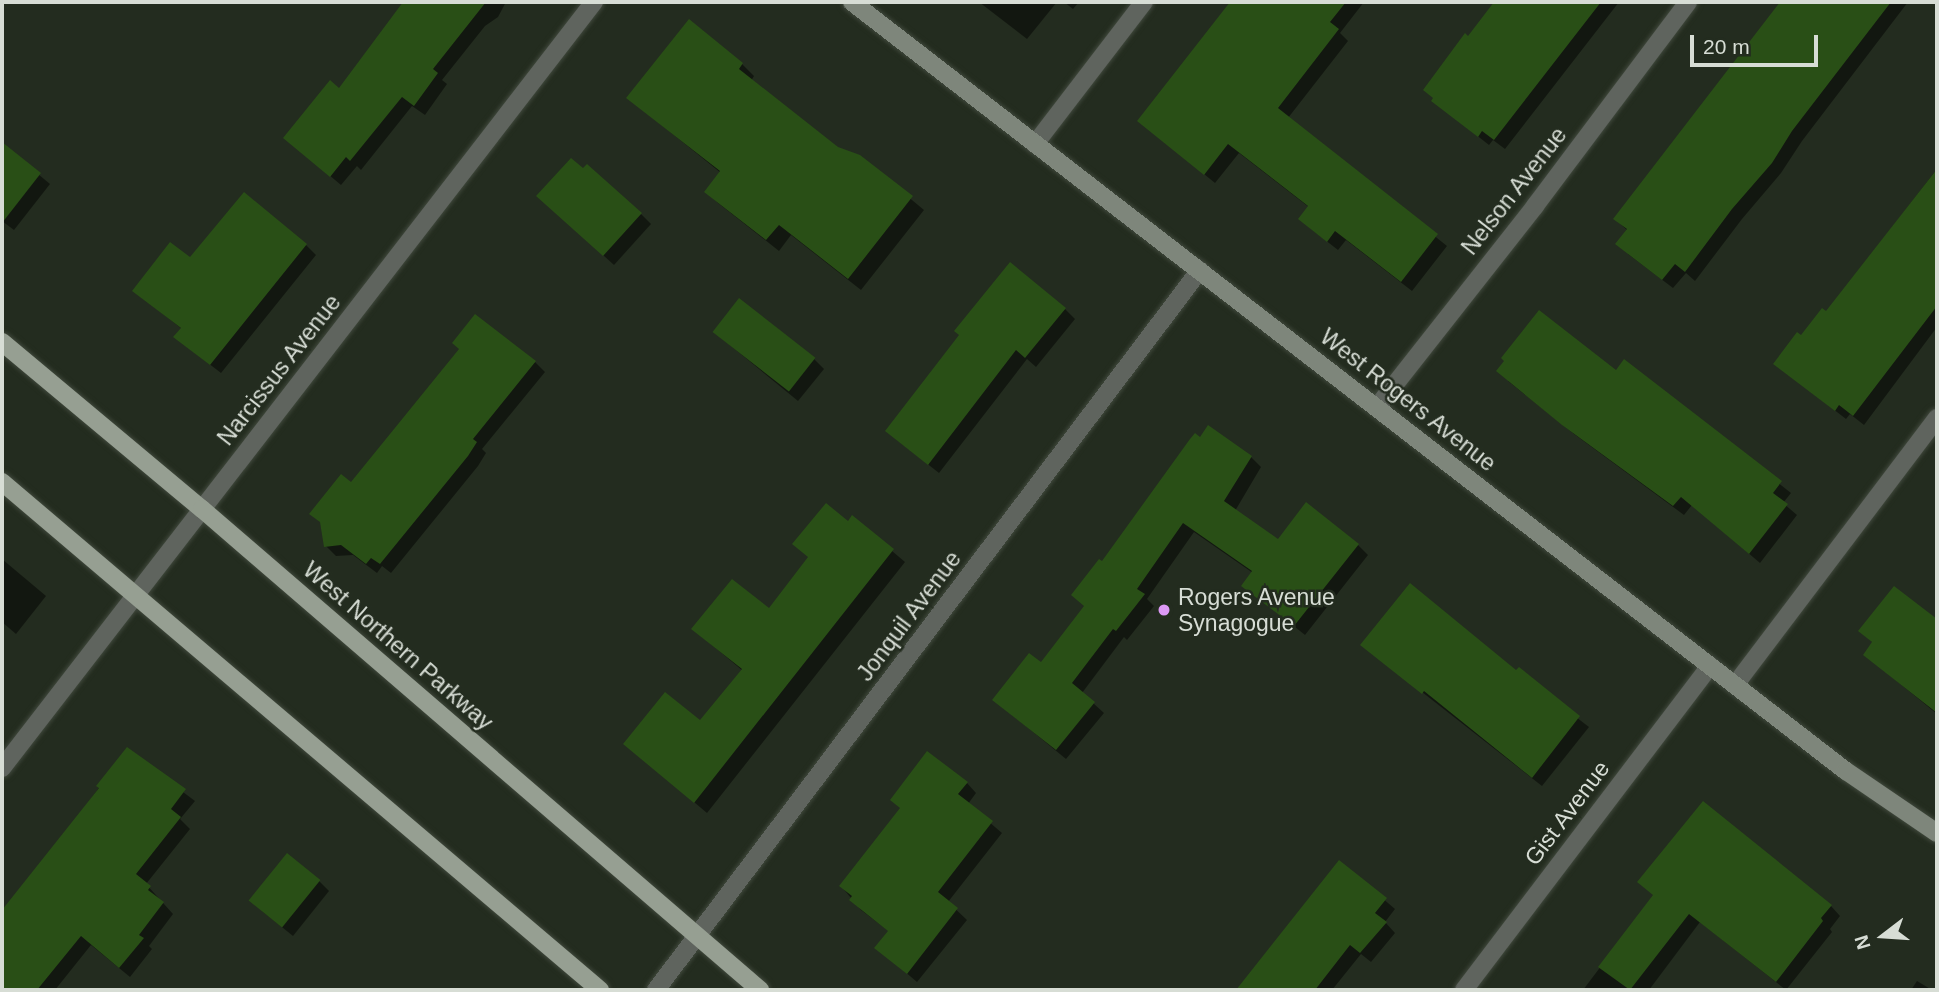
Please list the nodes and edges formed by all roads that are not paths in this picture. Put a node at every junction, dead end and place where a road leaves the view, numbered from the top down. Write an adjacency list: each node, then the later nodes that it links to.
1 (594, 2): 11 (street, Narcissus Avenue)
2 (852, 2): 5 (street, West Rogers Avenue)
3 (1144, 2): 5 (street)
4 (1688, 2): 8 (street, Nelson Avenue)
5 (1035, 144): 6 (street, West Rogers Avenue)
6 (1200, 270): 8 (street, West Rogers Avenue); 17 (street, Jonquil Avenue)
7 (2, 342): 11 (main road, West Northern Parkway)
8 (1377, 407): 13 (street, West Rogers Avenue)
9 (1937, 418): 14 (street)
10 (2, 482): 12 (main road)
11 (202, 509): 12 (street, Narcissus Avenue); 17 (main road, West Northern Parkway)
12 (135, 596): 15 (street, Narcissus Avenue); 18 (main road)
13 (1710, 666): 14 (street, West Rogers Avenue); 21 (street, Gist Avenue)
14 (1735, 685): 16 (street, West Rogers Avenue)
15 (2, 768)
16 (1937, 833)
17 (696, 937): 19 (street, Jonquil Avenue); 20 (main road, West Northern Parkway)
18 (600, 990)
19 (656, 990)
20 (760, 990)
21 (1464, 990)

